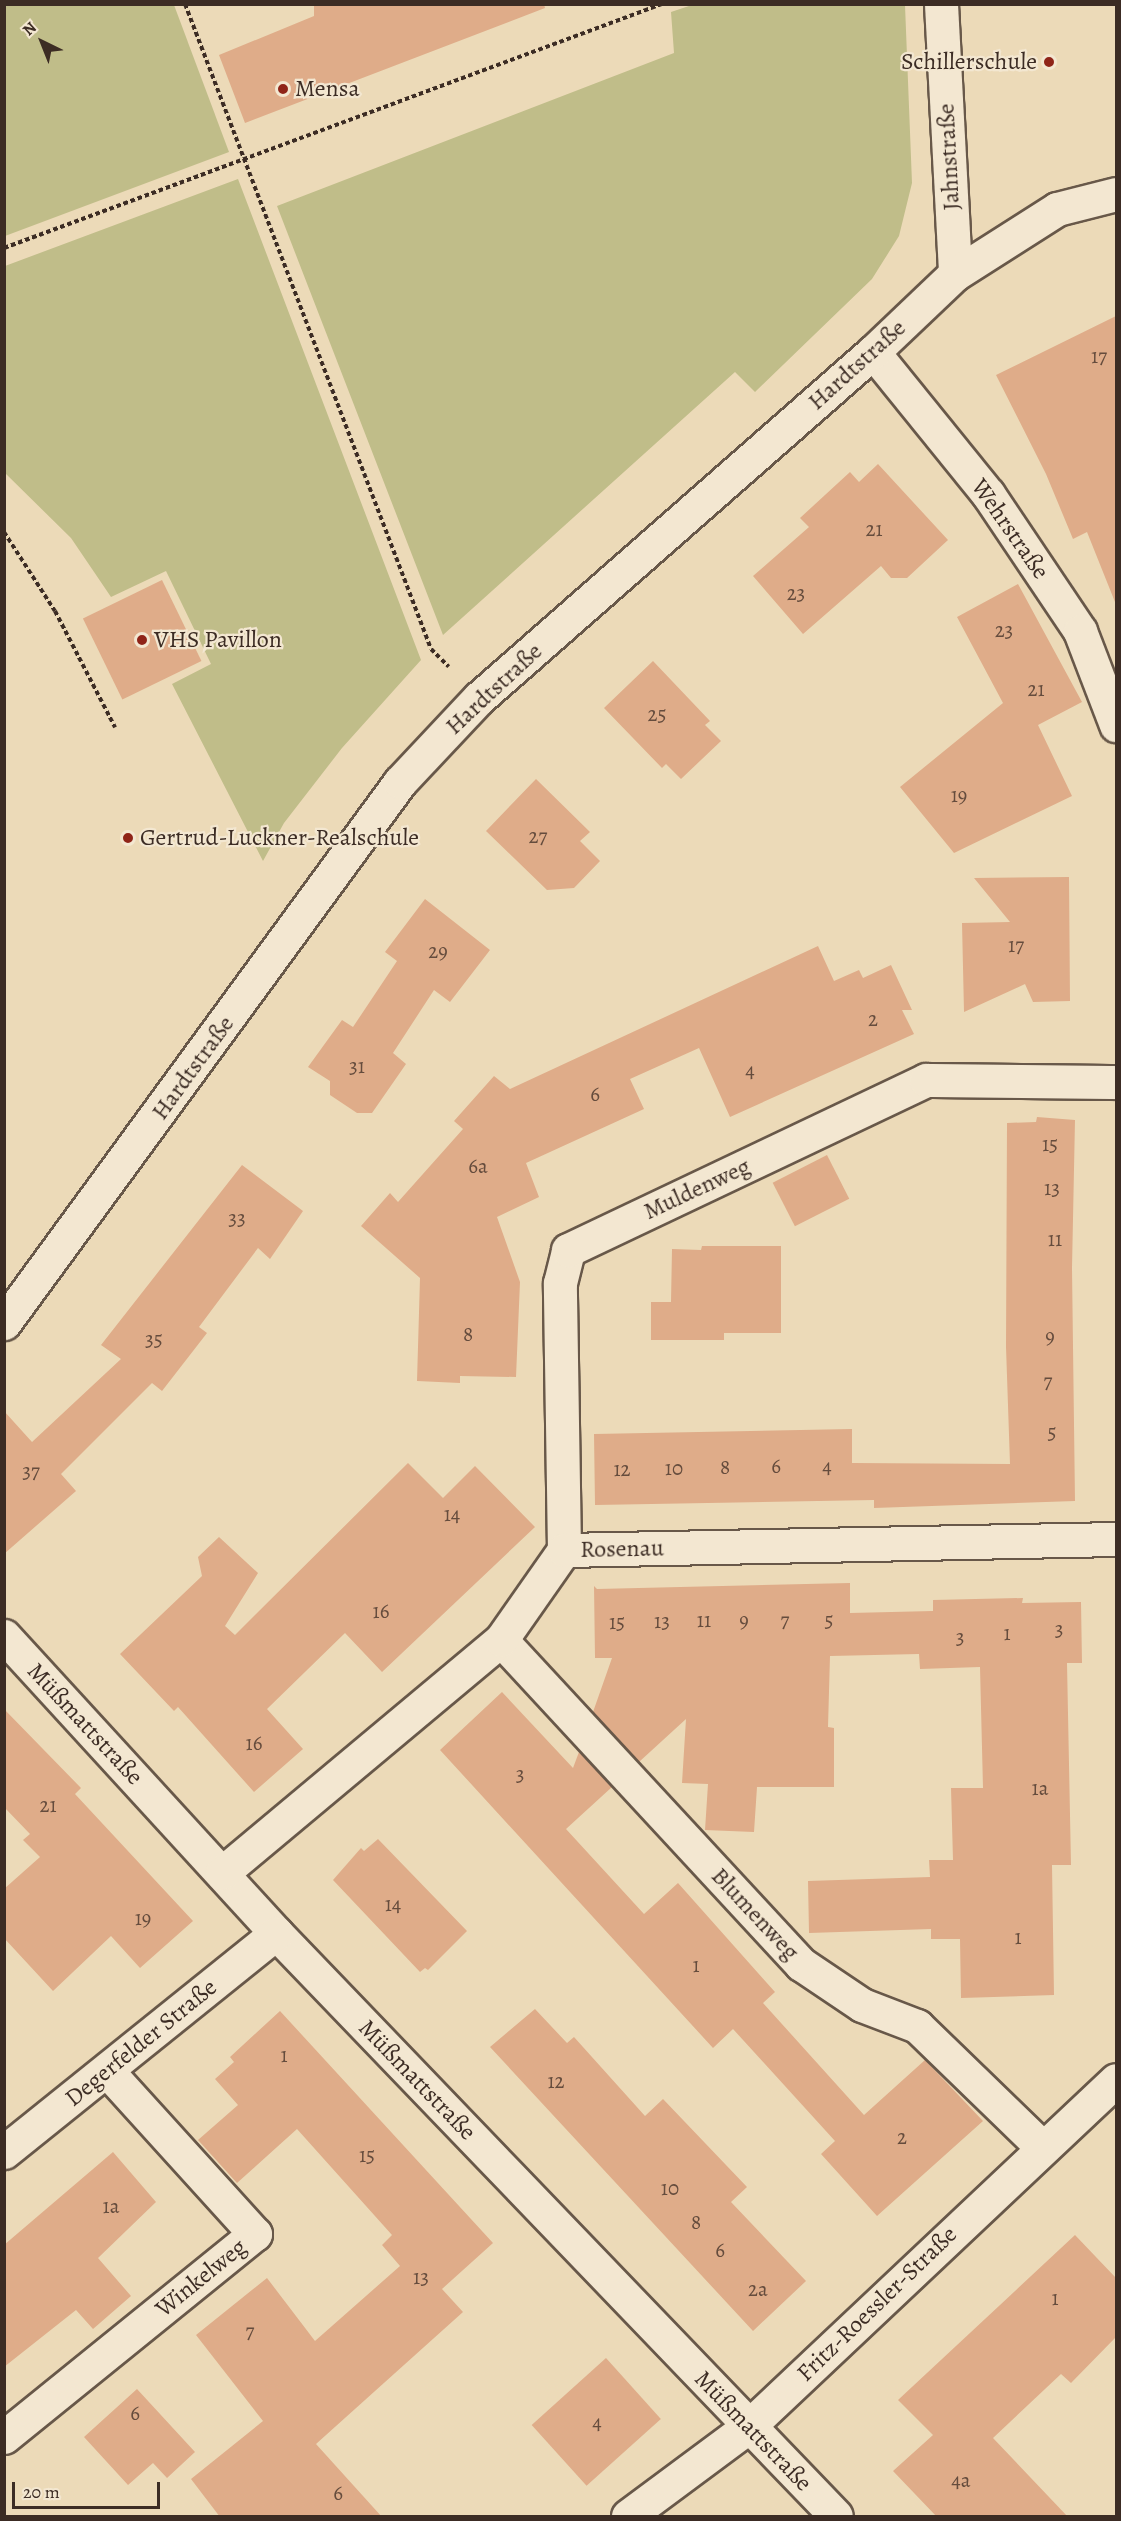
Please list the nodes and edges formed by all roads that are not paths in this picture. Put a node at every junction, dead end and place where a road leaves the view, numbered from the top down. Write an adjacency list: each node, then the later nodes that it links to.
1 (941, 4): 3 (street, Jahnstraße)
2 (1116, 194): 3 (street, Hardtstraße)
3 (955, 274): 4 (street, Hardtstraße)
4 (873, 352): 5 (street, Wehrstraße); 7 (street, Hardtstraße)
5 (1116, 725)
6 (1116, 1082): 9 (street, Muldenweg)
7 (4, 1323)
8 (1116, 1539): 9 (street, Rosenau)
9 (564, 1550): 11 (street, Rosenau)
10 (4, 1636): 12 (street, Müßmattstraße)
11 (501, 1640): 12 (street, Rosenau); 16 (street, Blumenweg)
12 (222, 1873): 13 (street, Müßmattstraße)
13 (276, 1933): 14 (street, Degerfelder Straße); 18 (street, Müßmattstraße)
14 (108, 2072): 17 (street, Degerfelder Straße); 19 (street, Winkelweg)
15 (1116, 2080): 16 (street, Fritz-Roessler-Straße)
16 (1042, 2147): 18 (street, Fritz-Roessler-Straße)
17 (4, 2151)
18 (749, 2426): 20 (street, Fritz-Roessler-Straße); 21 (street, Müßmattstraße)
19 (4, 2437)
20 (627, 2517)
21 (836, 2517)

